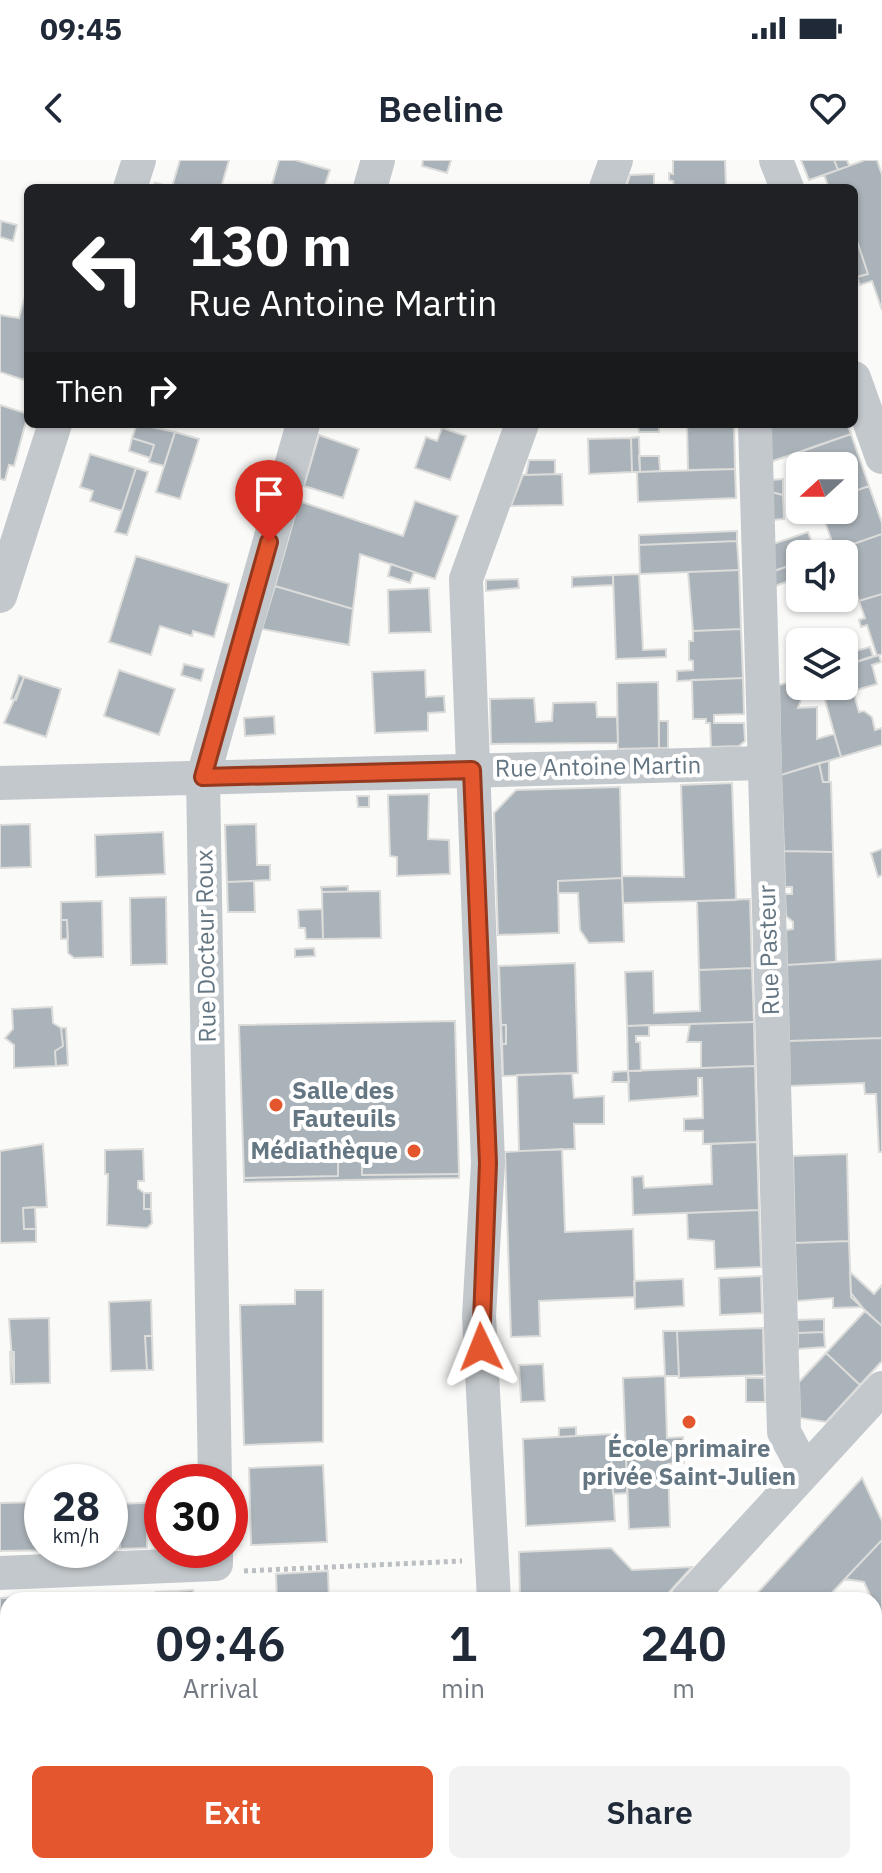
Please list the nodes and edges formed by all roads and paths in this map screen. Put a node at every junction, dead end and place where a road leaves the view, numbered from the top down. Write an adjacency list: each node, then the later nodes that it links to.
1 (139, 160): 4 (street)
2 (378, 160): 5 (street)
3 (616, 160): 6 (street)
4 (131, 184)
5 (371, 184)
6 (607, 184)
7 (858, 389): 12 (street)
8 (54, 428): 13 (street)
9 (302, 428): 16 (street, Rue Docteur Roux)
10 (521, 428): 15 (street)
11 (755, 428): 14 (street, Rue Pasteur)
12 (882, 457)
13 (0, 596)
14 (764, 763): 15 (street, Rue Antoine Martin); 20 (street, Rue Pasteur)
15 (472, 770): 16 (street, Rue Antoine Martin); 21 (street)
16 (203, 777): 17 (street, Rue Antoine Martin); 19 (street, Rue Docteur Roux)
17 (0, 783)
18 (882, 1388): 20 (street)
19 (215, 1464)
20 (805, 1471): 26 (street)
21 (492, 1561): 22 (path); 25 (street)
22 (248, 1562)
23 (144, 1566): 24 (street)
24 (0, 1573)
25 (494, 1592)
26 (694, 1592)

